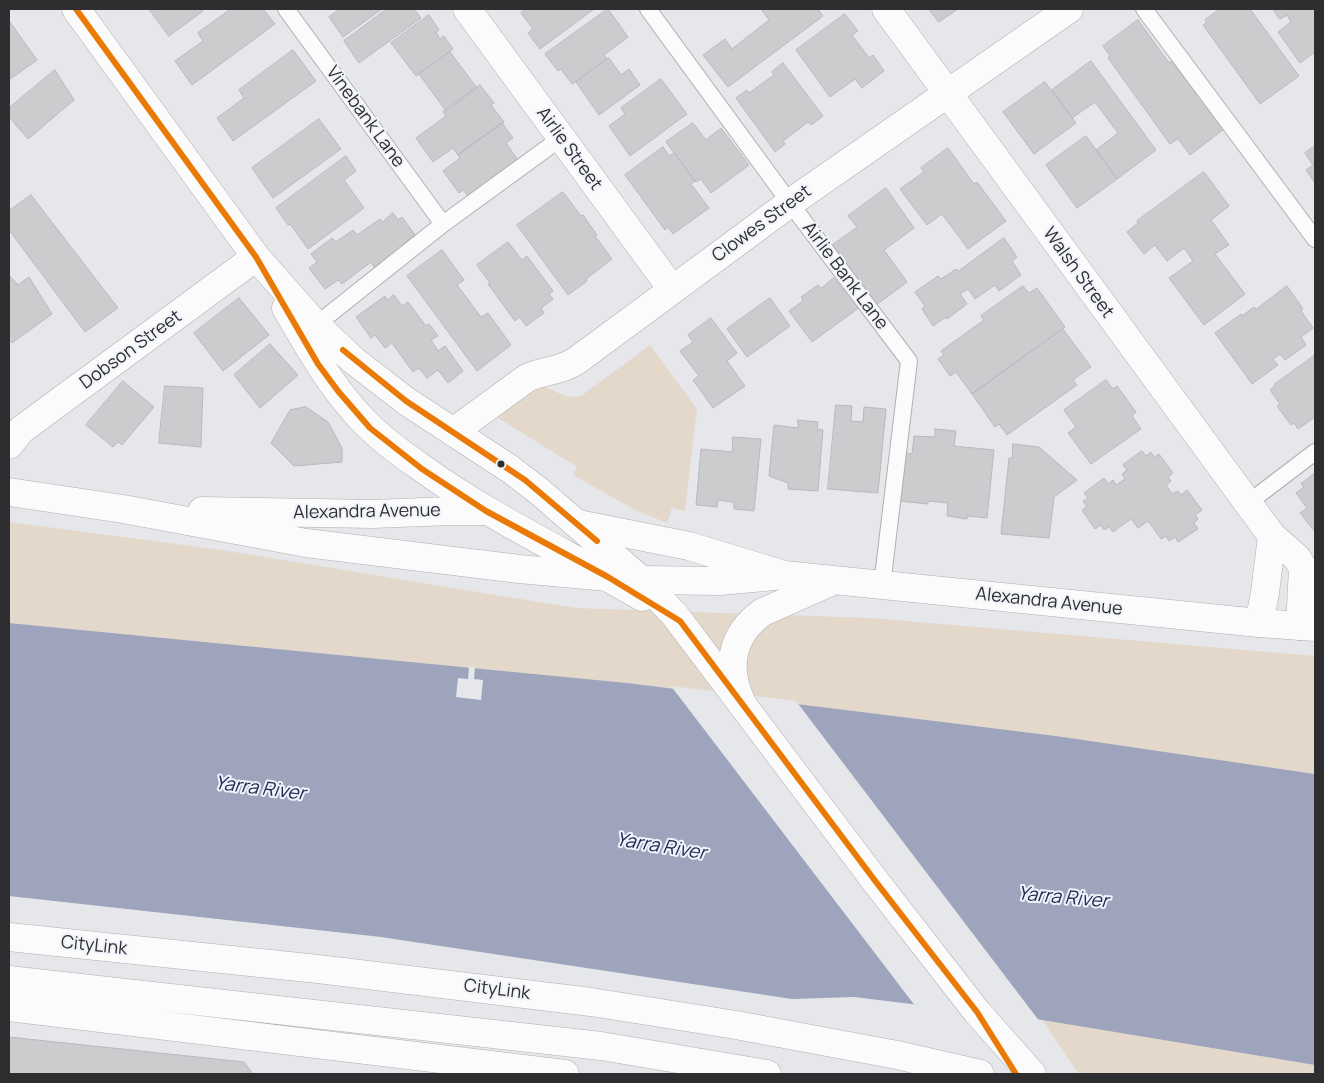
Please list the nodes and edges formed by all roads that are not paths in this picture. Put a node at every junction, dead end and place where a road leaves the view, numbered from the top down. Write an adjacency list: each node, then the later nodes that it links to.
1 (76, 9): 13 (main road)
2 (286, 9): 11 (lane, Vinebank Lane)
3 (467, 9): 9 (main road, Airlie Street)
4 (648, 9): 10 (lane, Airlie Bank Lane)
5 (886, 9): 8 (main road, Walsh Street)
6 (1069, 9): 8 (main road, Clowes Street)
7 (1144, 9): 12 (lane)
8 (947, 93): 10 (main road, Clowes Street); 20 (main road, Walsh Street)
9 (561, 138): 11 (lane); 14 (main road, Airlie Street)
10 (790, 203): 14 (main road, Clowes Street); 29 (lane, Airlie Bank Lane)
11 (443, 224): 15 (lane)
12 (1315, 239)
13 (256, 257): 15 (main road); 17 (main road, Dobson Street); 22 (main road)
14 (672, 289): 16 (main road, Clowes Street)
15 (316, 324): 16 (main road)
16 (453, 432): 23 (main road)
17 (9, 445)
18 (1315, 452): 20 (lane)
19 (9, 492): 21 (main road, Alexandra Avenue)
20 (1248, 503): 24 (main road, Walsh Street)
21 (124, 509): 22 (main road, Alexandra Avenue); 26 (main road, Alexandra Avenue)
22 (486, 511): 23 (main road, Alexandra Avenue); 26 (main road)
23 (578, 524): 25 (main road, Alexandra Avenue); 27 (main road)
24 (1272, 536): 31 (main road); 32 (main road, Walsh Street)
25 (784, 575): 27 (main road, Alexandra Avenue); 28 (main road, Alexandra Avenue)
26 (608, 577): 27 (main road, Alexandra Avenue); 30 (main road)
27 (641, 580): 30 (main road)
28 (834, 580): 29 (main road, Alexandra Avenue); 33 (main road)
29 (882, 585): 31 (main road, Alexandra Avenue)
30 (680, 622): 33 (main road)
31 (1259, 623): 32 (main road, Alexandra Avenue)
32 (1308, 627)
33 (721, 663): 37 (main road)
34 (9, 937): 40 (main road, CityLink)
35 (9, 980): 39 (main road)
36 (9, 1007): 38 (main road)
37 (1002, 1046): 41 (main road); 42 (main road)
38 (565, 1074)
39 (767, 1074)
40 (980, 1074)
41 (1016, 1074)
42 (1032, 1074)

